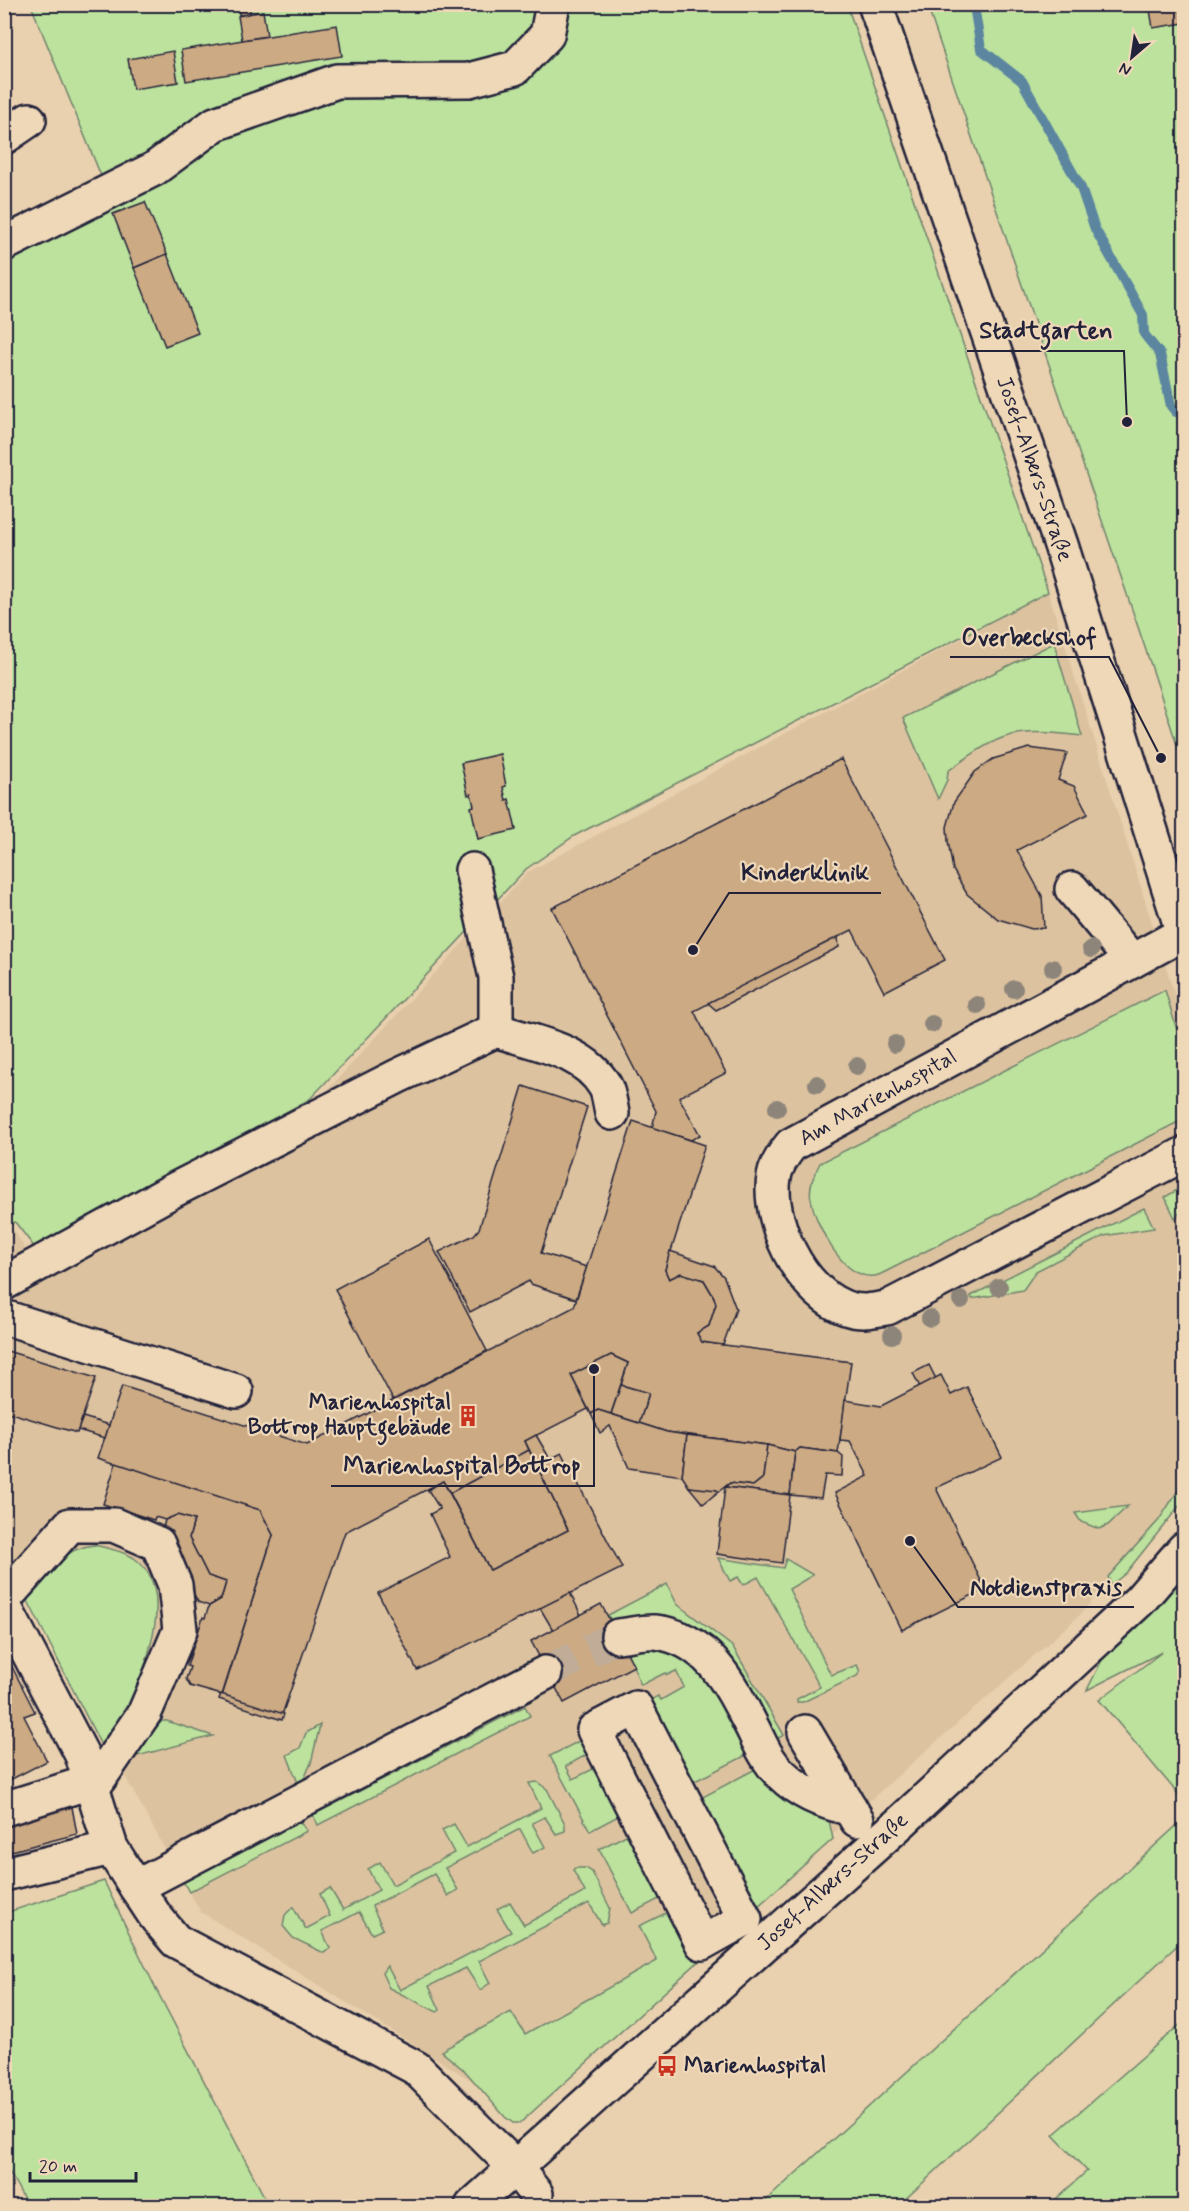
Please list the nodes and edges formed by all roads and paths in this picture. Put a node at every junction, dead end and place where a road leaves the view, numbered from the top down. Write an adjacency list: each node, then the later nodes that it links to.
1 (553, 4): 3 (street)
2 (875, 4): 6 (street, Josef-Albers-Straße)
3 (4, 244)
4 (472, 870): 8 (street)
5 (1072, 889): 7 (street)
6 (1184, 935): 7 (street, Am Marienhospital)
7 (1132, 961): 10 (street, Am Marienhospital)
8 (495, 1030): 9 (street); 11 (street)
9 (612, 1113)
10 (1185, 1154)
11 (4, 1283)
12 (4, 1317): 13 (street)
13 (236, 1391)
14 (1185, 1549): 23 (street, Josef-Albers-Straße)
15 (4, 1599): 20 (street)
16 (4, 1606): 20 (street)
17 (618, 1636): 21 (street)
18 (545, 1672): 26 (street)
19 (805, 1732): 21 (street)
20 (91, 1785): 22 (street); 24 (street)
21 (850, 1808): 23 (street)
22 (4, 1809)
23 (873, 1847): 28 (street, Josef-Albers-Straße)
24 (111, 1848): 25 (street); 26 (street)
25 (4, 1874)
26 (136, 1887): 28 (street)
27 (702, 1943): 27 (street)
28 (515, 2167): 29 (street); 30 (street, Josef-Albers-Straße)
29 (536, 2194)
30 (472, 2206)

